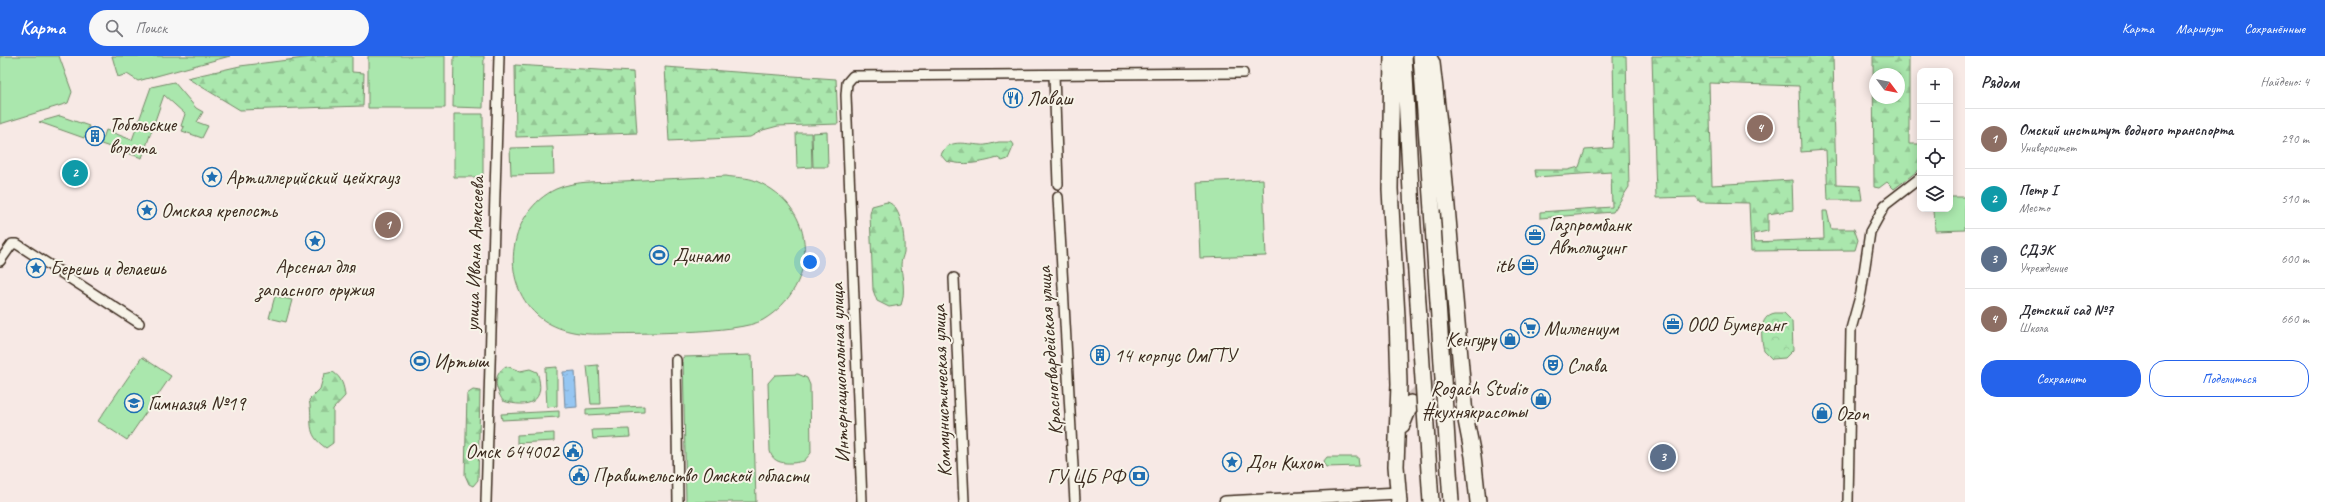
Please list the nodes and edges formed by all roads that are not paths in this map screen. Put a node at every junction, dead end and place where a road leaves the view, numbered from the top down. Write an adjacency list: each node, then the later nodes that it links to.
1 (499, 56): 20 (street, улица Ивана Алексеева)
2 (1392, 56): 18 (main road)
3 (1404, 56): 26 (main road, bridge)
4 (1421, 56): 27 (main road, bridge)
5 (1428, 56): 17 (main road)
6 (1243, 73): 7 (street)
7 (1054, 75): 9 (street); 22 (street, Интернациональная улица)
8 (1917, 180): 29 (street)
9 (1058, 184)
10 (1058, 198): 24 (street, Красногвардейская улица)
11 (0, 261): 13 (street)
12 (954, 278): 23 (street, Коммунистическая улица)
13 (139, 323)
14 (676, 360): 21 (street)
15 (1453, 395): 17 (main road)
16 (1411, 403): 18 (main road)
17 (1465, 415): 28 (main road)
18 (1397, 439): 19 (main road)
19 (1399, 497): 25 (street)
20 (486, 502)
21 (678, 502)
22 (862, 502)
23 (964, 502)
24 (1075, 502)
25 (1225, 502)
26 (1431, 502)
27 (1451, 502)
28 (1478, 502)
29 (1848, 502)

